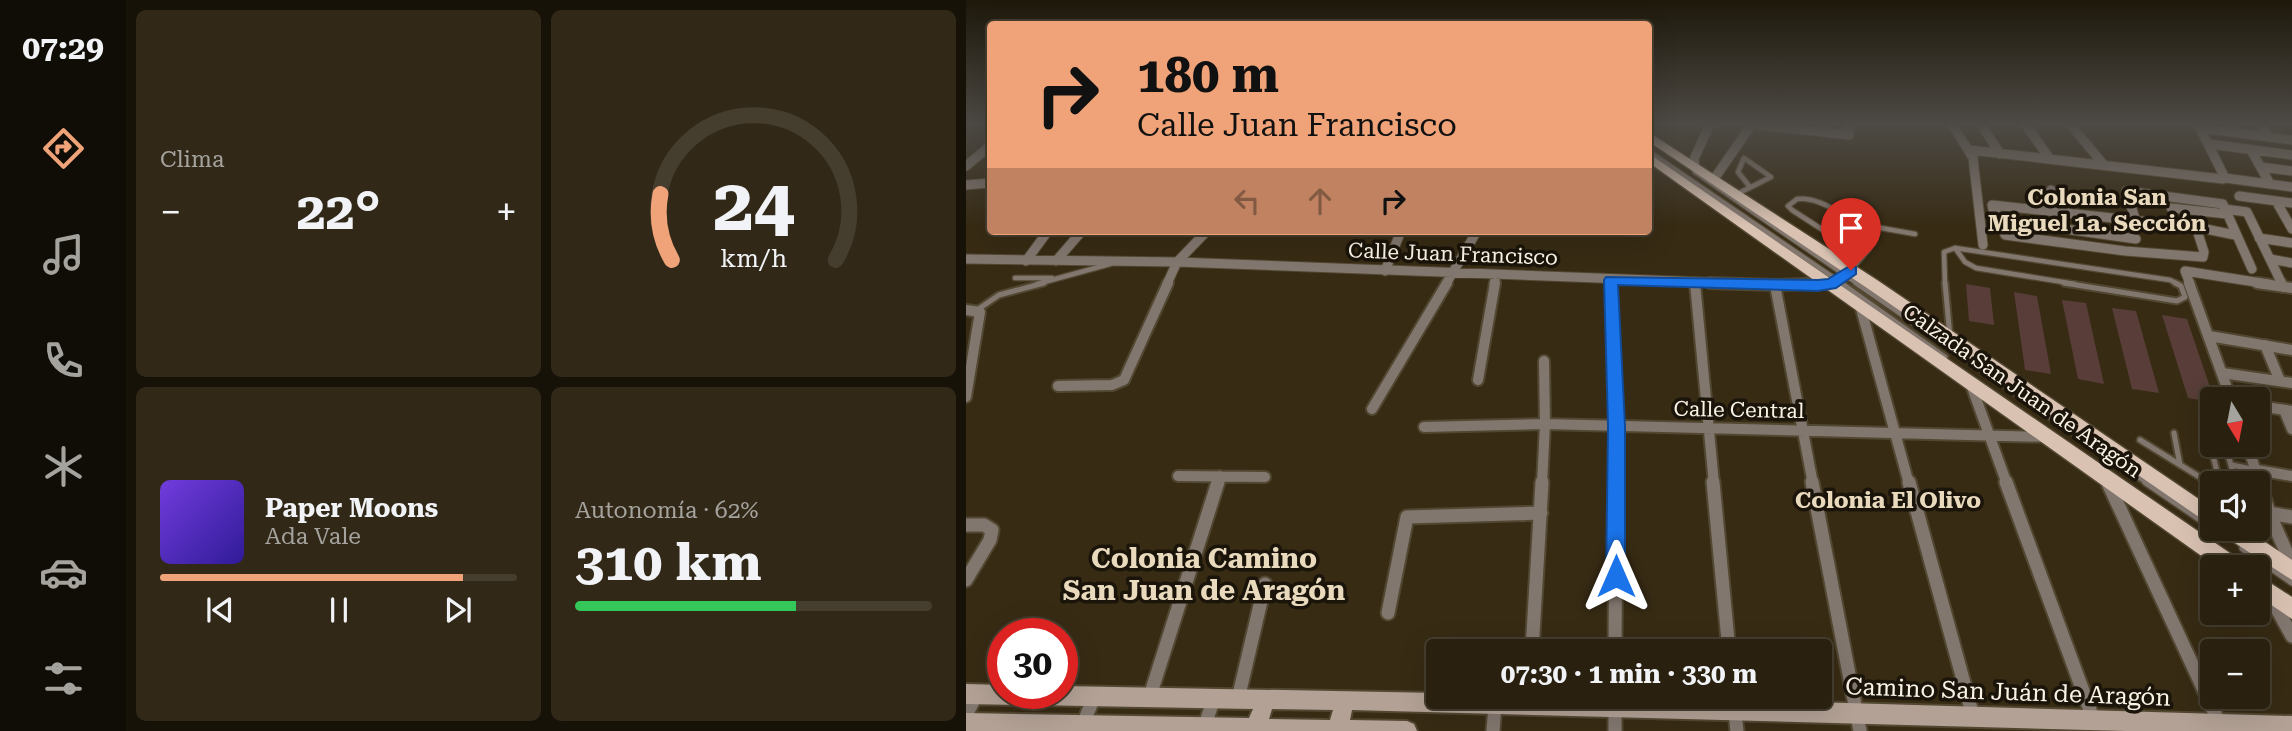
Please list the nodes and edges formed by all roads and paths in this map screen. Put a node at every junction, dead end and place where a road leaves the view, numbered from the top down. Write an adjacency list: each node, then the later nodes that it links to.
1 (1654, 158): 62 (main road, Calzada San Juan de Aragón)
2 (1672, 158): 62 (lane)
3 (1683, 158): 15 (main road, Calzada San Juan de Aragón)
4 (1695, 158): 15 (street)
5 (1728, 158): 18 (street)
6 (1744, 158): 23 (lane)
7 (1744, 158): 23 (lane)
8 (1971, 158): 48 (street)
9 (2041, 158): 13 (street)
10 (2098, 158): 14 (street)
11 (2214, 158): 19 (street)
12 (2256, 158): 16 (street)
13 (2050, 159): 14 (street)
14 (2104, 165): 19 (street)
15 (1695, 166): 18 (main road, Calzada San Juan de Aragón)
16 (2261, 167): 17 (street); 21 (street)
17 (2291, 173)
18 (1714, 179): 26 (main road, Calzada San Juan de Aragón)
19 (2222, 179): 21 (street)
20 (987, 183): 22 (street)
21 (2270, 184): 24 (street)
22 (966, 185)
23 (1751, 187): 26 (lane)
24 (2292, 187)
25 (2051, 190): 31 (street)
26 (1737, 194): 62 (main road, Calzada San Juan de Aragón)
27 (2239, 196): 28 (street)
28 (2276, 201): 29 (street); 35 (street)
29 (2292, 203)
30 (2225, 209): 33 (street); 36 (street); 44 (street); 45 (street)
31 (2058, 212): 32 (street); 33 (street)
32 (2001, 220): 37 (street); 46 (street)
33 (2137, 220): 36 (street)
34 (1851, 223): 38 (lane); 50 (lane); 50 (lane)
35 (2291, 224)
36 (2183, 226): 37 (street)
37 (2196, 227): 44 (street)
38 (1915, 234)
39 (1045, 235): 54 (street)
40 (1079, 235): 55 (street)
41 (1203, 235): 57 (street)
42 (1399, 235): 59 (street)
43 (1475, 235): 60 (street)
44 (2235, 235): 52 (street)
45 (2259, 238): 47 (street); 53 (street)
46 (2136, 239)
47 (2292, 243)
48 (1983, 245)
49 (1955, 248): 49 (lane); 72 (lane)
50 (1864, 257): 62 (lane)
51 (966, 259): 54 (street, Calle Juan Francisco)
52 (2236, 260)
53 (2270, 260): 58 (street); 68 (street)
54 (1026, 261): 55 (street, Calle Juan Francisco)
55 (1056, 261): 56 (street, Calle Juan Francisco)
56 (1117, 262): 57 (street, Calle Juan Francisco); 64 (lane)
57 (1177, 262): 59 (street, Calle Juan Francisco); 81 (street)
58 (2292, 263)
59 (1385, 271): 60 (street, Calle Juan Francisco)
60 (1452, 274): 61 (street, Calle Juan Francisco); 84 (street)
61 (1496, 275): 65 (street, Calle Juan Francisco); 78 (street)
62 (1841, 277): 67 (street, Calle Juan Francisco); 69 (main road, Calzada San Juan de Aragón); 72 (main road, Calzada San Juan de Aragón); 115 (lane); 120 (lane)
63 (1015, 278): 64 (lane)
64 (1059, 278): 70 (lane)
65 (1611, 280): 66 (street, Calle Juan Francisco); 89 (street)
66 (1695, 282): 67 (street, Calle Juan Francisco); 91 (street)
67 (1775, 285): 92 (street)
68 (2288, 287): 71 (street)
69 (1860, 305): 77 (main road, Calzada San Juan de Aragón); 93 (street)
70 (974, 310): 83 (street)
71 (2209, 336): 73 (street); 76 (street)
72 (1950, 338): 110 (main road, Calzada San Juan de Aragón)
73 (2265, 345): 74 (street); 79 (street)
74 (2292, 350)
75 (1544, 361): 87 (street)
76 (2222, 373): 79 (street); 82 (street)
77 (1969, 379): 95 (street); 96 (main road, Calzada San Juan de Aragón)
78 (1478, 380)
79 (2280, 381): 80 (street)
80 (2292, 383)
81 (1058, 386)
82 (2227, 387)
83 (966, 397)
84 (1372, 409)
85 (2270, 409): 86 (street)
86 (2288, 411): 90 (street)
87 (1545, 424): 88 (street, Calle Central); 89 (street, Calle Central); 111 (street)
88 (1424, 426)
89 (1616, 426): 91 (street, Calle Central); 134 (street)
90 (2292, 429)
91 (1709, 430): 92 (street, Calle Central); 135 (street)
92 (1802, 431): 93 (street, Calle Central); 152 (street)
93 (1895, 433): 95 (street, Calle Central); 150 (street)
94 (2174, 433): 100 (lane)
95 (1991, 436): 96 (street, Calle Central); 151 (street)
96 (2052, 438): 109 (main road, Calzada San Juan de Aragón)
97 (2140, 440): 100 (lane)
98 (2229, 457): 101 (lane)
99 (2252, 457): 102 (street)
100 (2180, 465): 108 (lane)
101 (2232, 465): 102 (lane); 103 (lane)
102 (2257, 470): 105 (street)
103 (2233, 471)
104 (1220, 476): 106 (street); 107 (street); 138 (street)
105 (2292, 476)
106 (1178, 477)
107 (1265, 477)
108 (2200, 477)
109 (2107, 480): 119 (main road, Calzada San Juan de Aragón); 155 (street)
110 (2200, 510)
111 (1541, 513): 131 (street); 133 (street)
112 (2270, 513): 114 (street)
113 (2270, 515): 121 (street)
114 (2290, 517)
115 (2200, 519)
116 (966, 524): 123 (street)
117 (2244, 541): 124 (lane)
118 (2247, 541): 122 (main road)
119 (2222, 555)
120 (2223, 555)
121 (2292, 565)
122 (2292, 571)
123 (966, 580)
124 (2292, 582)
125 (1265, 584): 140 (street)
126 (2270, 588): 128 (lane)
127 (2270, 591): 130 (main road)
128 (2292, 599)
129 (2270, 600): 132 (street)
130 (2292, 608)
131 (1388, 613)
132 (2292, 636)
133 (1533, 639)
134 (1615, 639)
135 (1728, 639)
136 (972, 694): 137 (street, Camino San Juán de Aragón); 149 (street)
137 (1095, 695): 138 (street, Camino San Juán de Aragón); 156 (street)
138 (1150, 696): 139 (street, Camino San Juán de Aragón)
139 (1214, 698): 140 (street, Camino San Juán de Aragón); 158 (street)
140 (1238, 699): 141 (street, Camino San Juán de Aragón)
141 (1265, 700): 142 (street, Camino San Juán de Aragón); 157 (street)
142 (1345, 701): 143 (street, Camino San Juán de Aragón); 159 (street)
143 (1372, 701): 144 (street, Camino San Juán de Aragón); 160 (street)
144 (1426, 703)
145 (1495, 709): 162 (street)
146 (1615, 709): 163 (street)
147 (1735, 709): 164 (street)
148 (1773, 709): 152 (street, Camino San Juán de Aragón)
149 (966, 715)
150 (1973, 716): 151 (street, Camino San Juán de Aragón); 152 (street, Camino San Juán de Aragón)
151 (2094, 720): 155 (street, Camino San Juán de Aragón)
152 (1858, 722)
153 (966, 723): 156 (street)
154 (2292, 726): 155 (street, Camino San Juán de Aragón)
155 (2221, 727)
156 (1081, 728): 158 (street)
157 (1256, 728): 158 (street); 159 (street)
158 (1204, 729)
159 (1337, 730): 160 (street)
160 (1366, 730): 161 (street)
161 (1407, 731)
162 (1493, 731)
163 (1615, 731)
164 (1737, 731)

